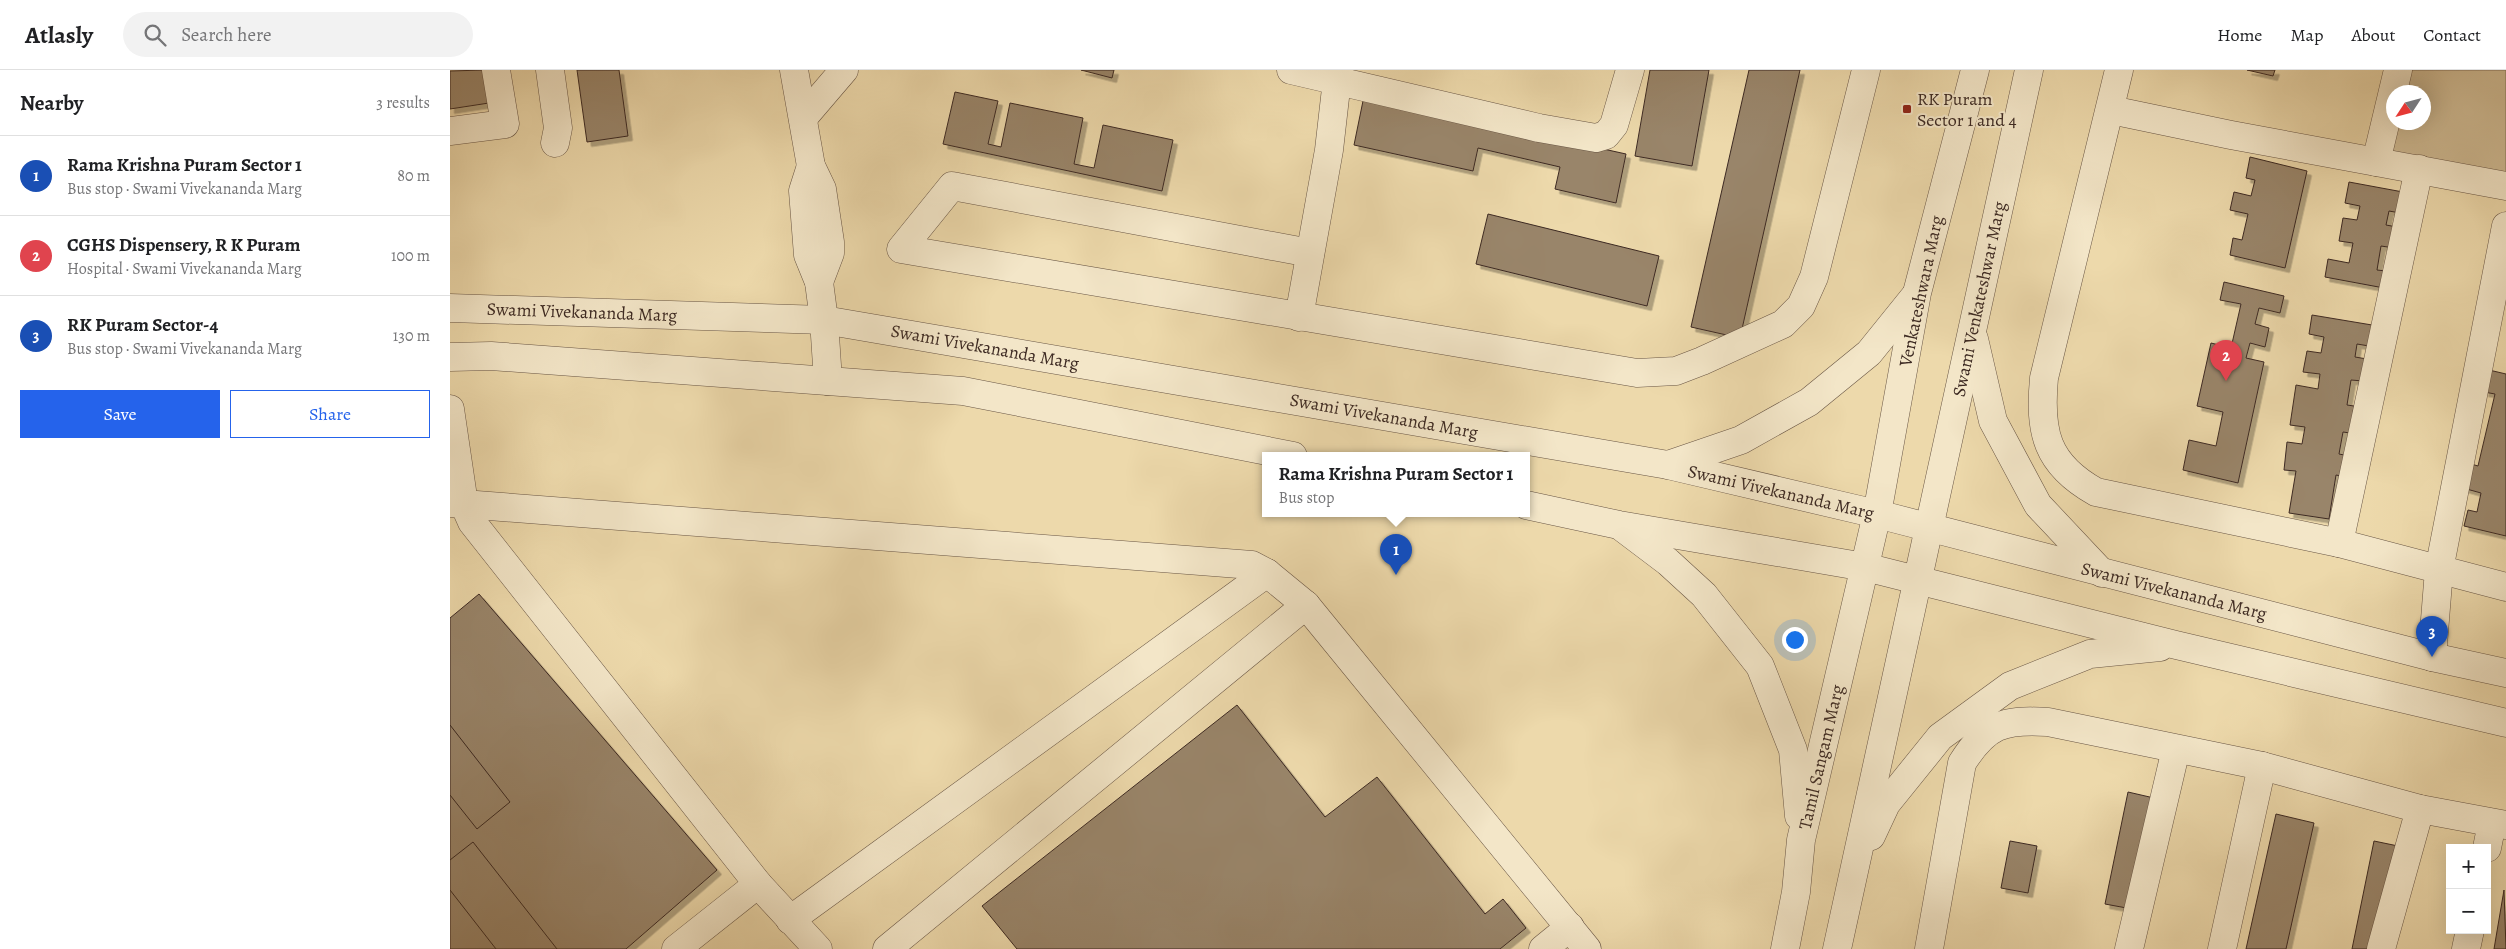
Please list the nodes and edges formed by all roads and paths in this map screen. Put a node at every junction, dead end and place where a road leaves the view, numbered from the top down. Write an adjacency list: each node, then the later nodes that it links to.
1 (496, 70): 15 (street)
2 (550, 70): 16 (street)
3 (794, 70): 14 (street)
4 (1291, 70): 12 (street)
5 (1630, 70): 12 (street)
6 (1866, 70): 24 (street)
7 (1975, 70): 22 (street, Venkateshwara Marg)
8 (2029, 70): 26 (street, Swami Venkateshwar Marg)
9 (2119, 70): 13 (street)
10 (2398, 70): 17 (street)
11 (833, 76): 14 (street)
12 (1337, 80): 21 (street)
13 (2111, 110): 17 (street); 37 (street)
14 (802, 118): 25 (street)
15 (450, 131)
16 (556, 143)
17 (2376, 162): 18 (street)
18 (2419, 169): 19 (street); 37 (street)
19 (2506, 186)
20 (2506, 226): 39 (street)
21 (1310, 252): 24 (street); 24 (street)
22 (1918, 293): 31 (street); 34 (street, Venkateshwara Marg)
23 (450, 308): 25 (street, Swami Vivekananda Marg)
24 (1298, 317)
25 (824, 320): 28 (street); 31 (street, Swami Vivekananda Marg)
26 (1972, 330): 36 (street, Swami Venkateshwar Marg); 41 (street)
27 (450, 357): 28 (street)
28 (828, 381): 30 (street)
29 (450, 409): 32 (street)
30 (1273, 452)
31 (1668, 465): 34 (street, Swami Vivekananda Marg)
32 (457, 503): 40 (street); 55 (street)
33 (1530, 506): 35 (street)
34 (1877, 514): 36 (street, Swami Vivekananda Marg); 38 (street, Venkateshwara Marg)
35 (1619, 525): 38 (street); 53 (street)
36 (1930, 527): 41 (street, Swami Vivekananda Marg); 42 (street, Swami Venkateshwar Marg)
37 (2339, 543): 39 (street)
38 (1866, 567): 42 (street); 53 (street, Tamil Sangam Marg)
39 (2439, 570): 43 (street); 46 (street)
40 (1268, 573): 44 (street); 56 (street)
41 (2102, 573): 46 (street, Swami Vivekananda Marg)
42 (1916, 578): 45 (street); 54 (street)
43 (2506, 587)
44 (1306, 605): 57 (street); 61 (street)
45 (2176, 645): 48 (street); 54 (street)
46 (2432, 657): 47 (street, Swami Vivekananda Marg)
47 (2506, 673)
48 (2506, 723)
49 (2176, 749): 50 (street); 66 (street); 67 (street)
50 (2262, 766): 51 (street); 68 (street)
51 (2420, 809): 52 (street); 69 (street)
52 (2495, 832)
53 (1801, 840): 64 (street, Tamil Sangam Marg)
54 (1850, 883): 65 (street)
55 (758, 884): 56 (street); 59 (street)
56 (790, 920): 60 (street)
57 (1570, 927): 62 (street); 63 (street)
58 (2469, 934): 70 (street)
59 (676, 949)
60 (818, 949)
61 (887, 949)
62 (1543, 949)
63 (1587, 949)
64 (1785, 949)
65 (1837, 949)
66 (1929, 949)
67 (2129, 949)
68 (2222, 949)
69 (2381, 949)
70 (2466, 949)

